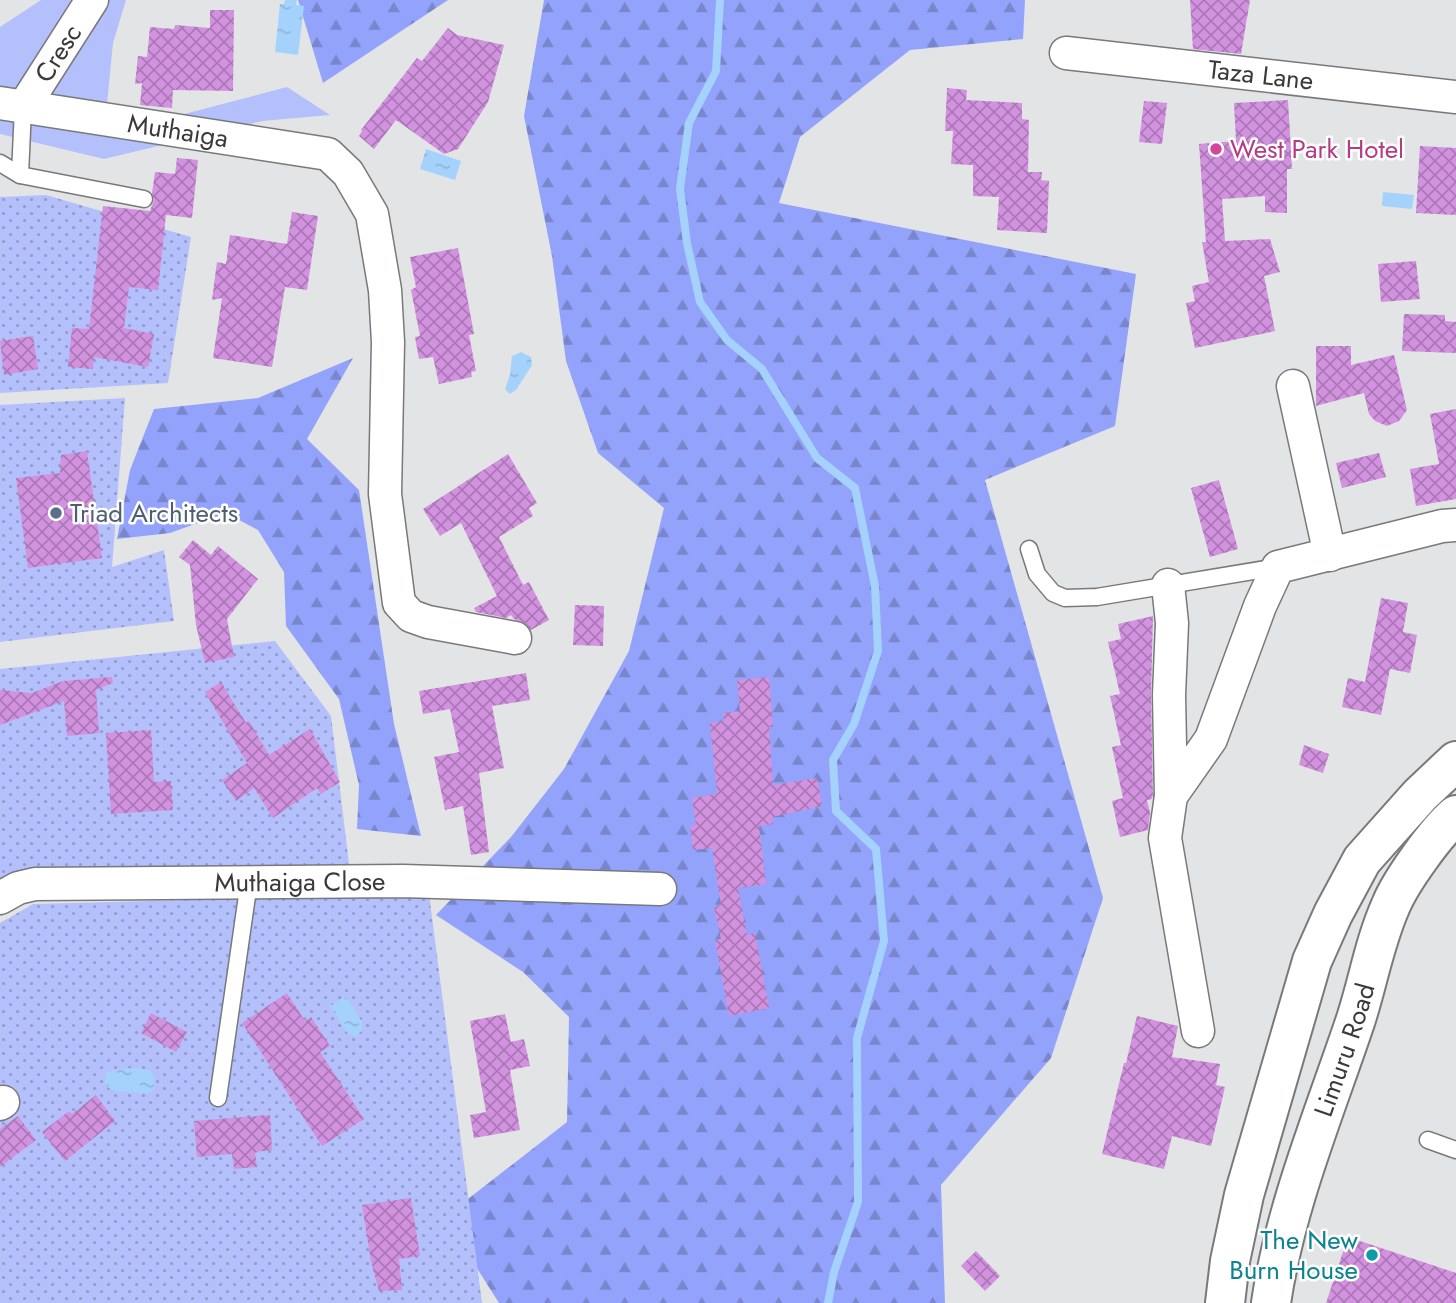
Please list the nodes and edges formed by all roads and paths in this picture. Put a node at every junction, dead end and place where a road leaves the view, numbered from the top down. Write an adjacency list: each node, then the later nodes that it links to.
1 (92, 0): 4 (street, Cresc)
2 (1066, 53): 3 (street, Taza Lane)
3 (1456, 97)
4 (12, 105): 6 (lane); 14 (street, Muthaiga)
5 (0, 163): 6 (lane)
6 (20, 175): 7 (lane)
7 (144, 199)
8 (1293, 386): 11 (street)
9 (1456, 525): 11 (street)
10 (1029, 549): 13 (lane)
11 (1331, 555): 12 (street)
12 (1278, 567): 13 (lane); 16 (street)
13 (1168, 585): 16 (street)
14 (514, 638)
15 (1449, 767): 25 (main road)
16 (1171, 796): 21 (street)
17 (1456, 815): 26 (main road, Limuru Road)
18 (249, 882): 19 (street, Muthaiga Close); 20 (street, Muthaiga Close); 22 (lane)
19 (660, 889)
20 (0, 898)
21 (1198, 1031)
22 (218, 1098)
23 (1428, 1140): 24 (lane)
24 (1456, 1150)
25 (1225, 1303)
26 (1271, 1303)

